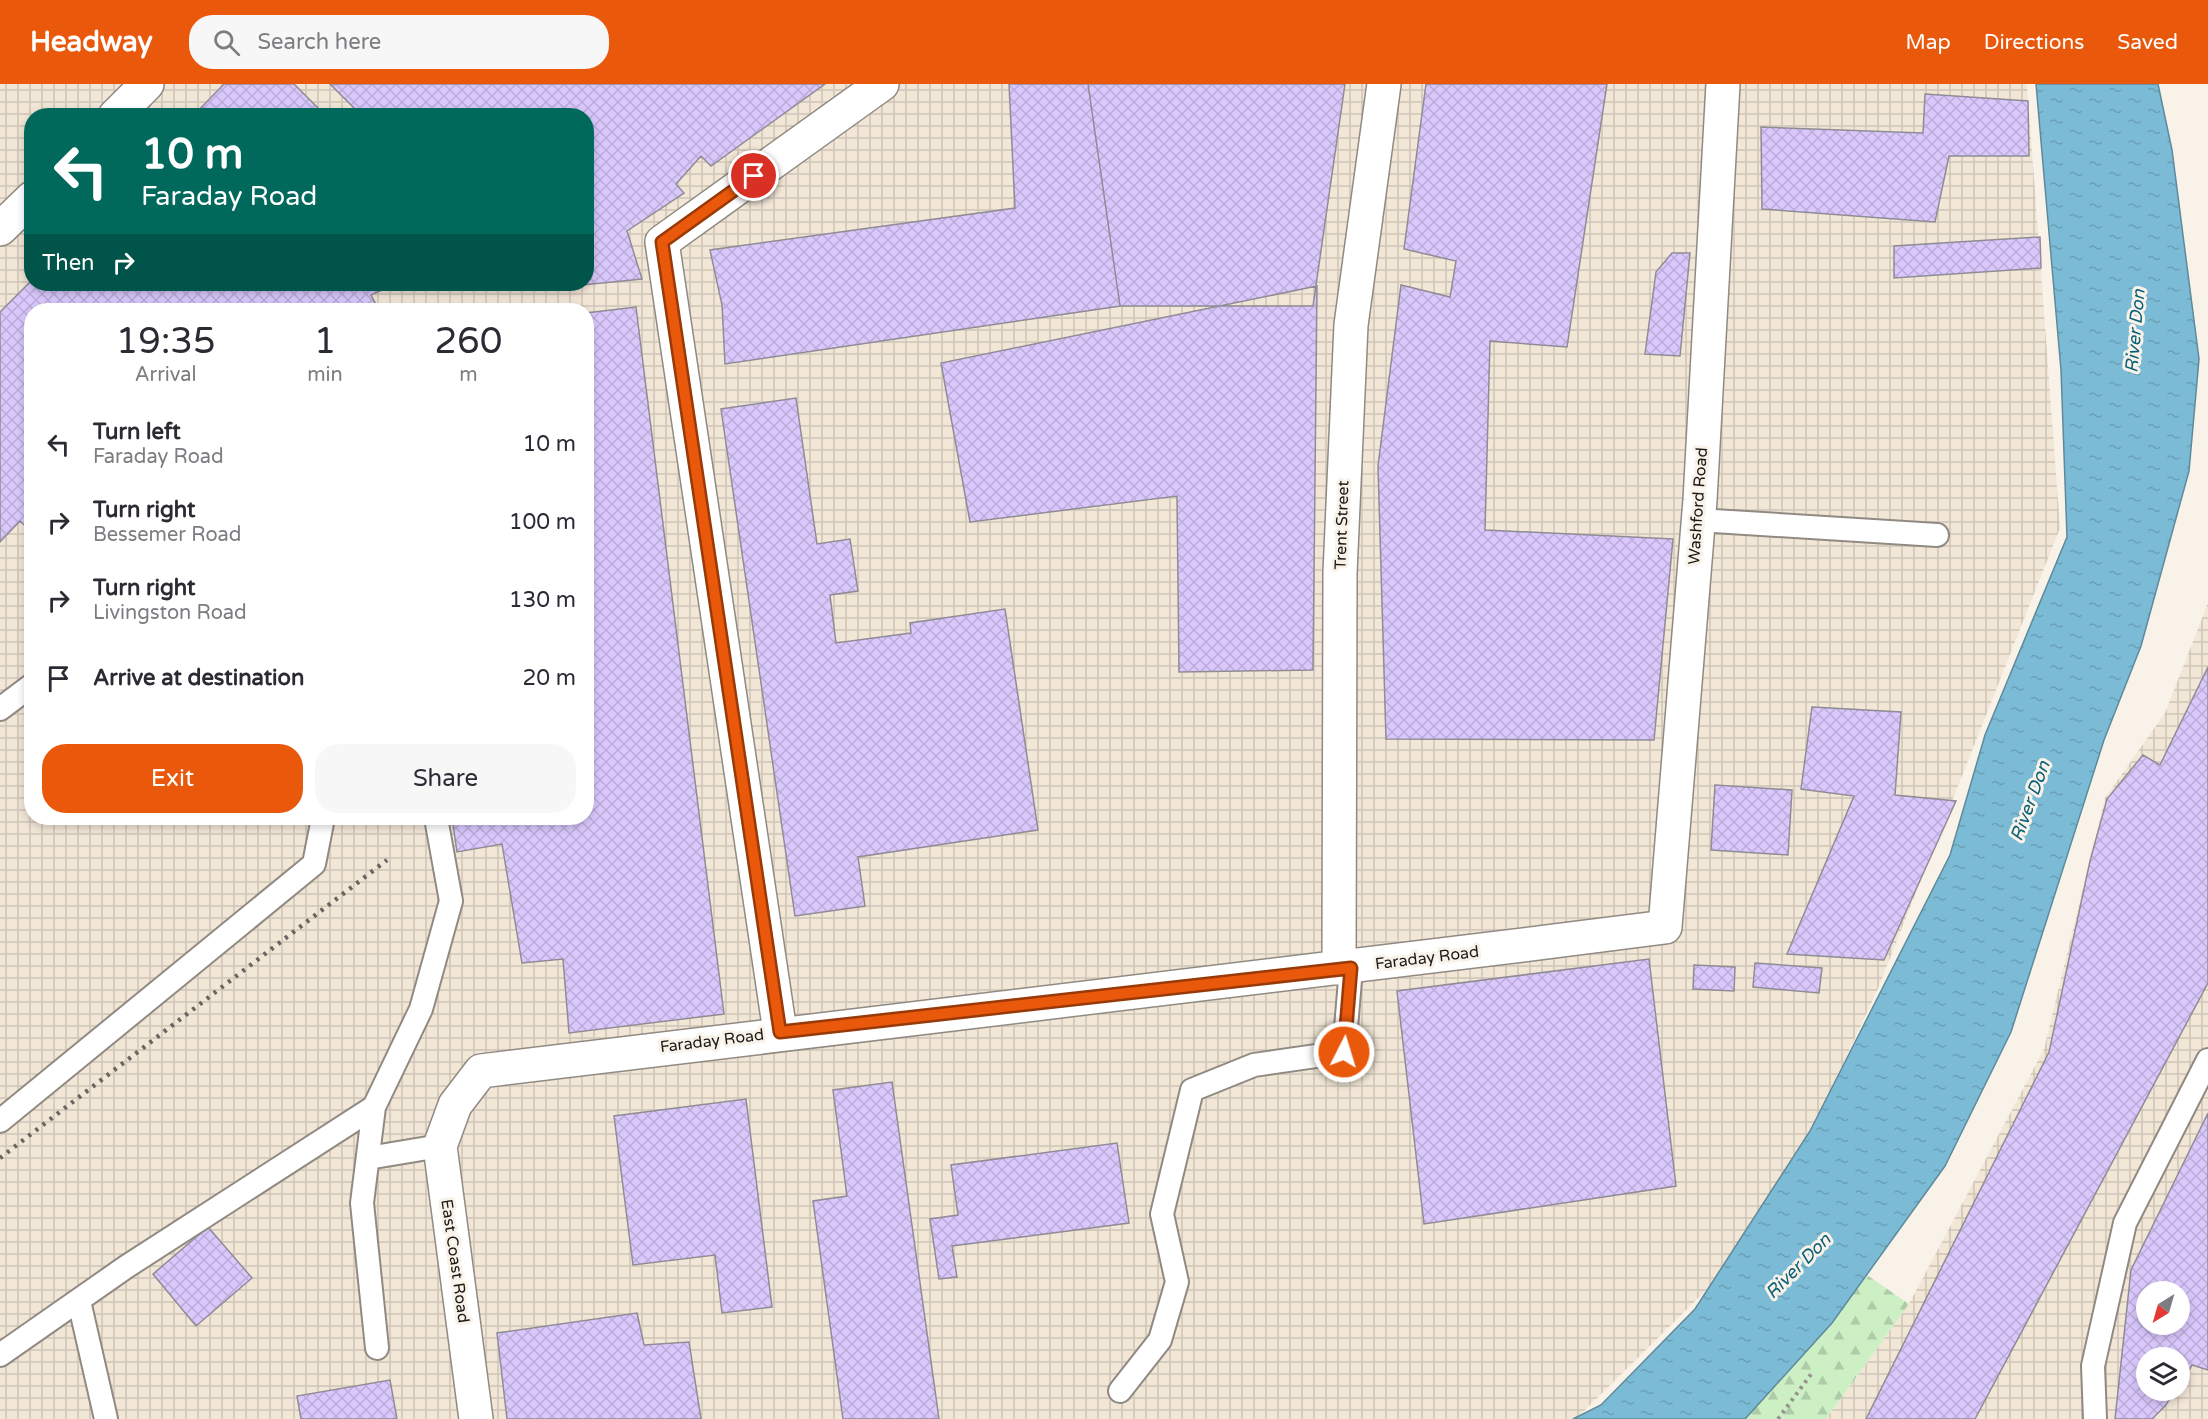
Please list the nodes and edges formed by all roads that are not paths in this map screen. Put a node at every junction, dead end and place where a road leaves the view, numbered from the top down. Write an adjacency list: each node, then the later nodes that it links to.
1 (147, 84): 5 (street)
2 (882, 84): 16 (street)
3 (1384, 84): 15 (street, Trent Street)
4 (1723, 84): 8 (street, Washford Road)
5 (123, 108)
6 (24, 206): 7 (street)
7 (0, 229)
8 (1698, 520): 9 (lane); 14 (street, Washford Road)
9 (1937, 535)
10 (24, 691): 11 (lane)
11 (0, 709)
12 (322, 825): 20 (lane)
13 (437, 825): 19 (lane)
14 (1665, 927): 15 (street, Faraday Road)
15 (1345, 968): 16 (street, Faraday Road); 26 (lane)
16 (780, 1032): 18 (street, Faraday Road)
17 (2208, 1060): 29 (lane)
18 (455, 1105): 21 (street, East Coast Road)
19 (374, 1107): 22 (lane); 23 (lane)
20 (0, 1121)
21 (440, 1146): 22 (lane); 28 (street, East Coast Road)
22 (368, 1158): 24 (lane)
23 (79, 1300): 25 (lane); 27 (lane)
24 (377, 1348)
25 (0, 1355)
26 (1120, 1391)
27 (106, 1419)
28 (476, 1419)
29 (2095, 1419)

